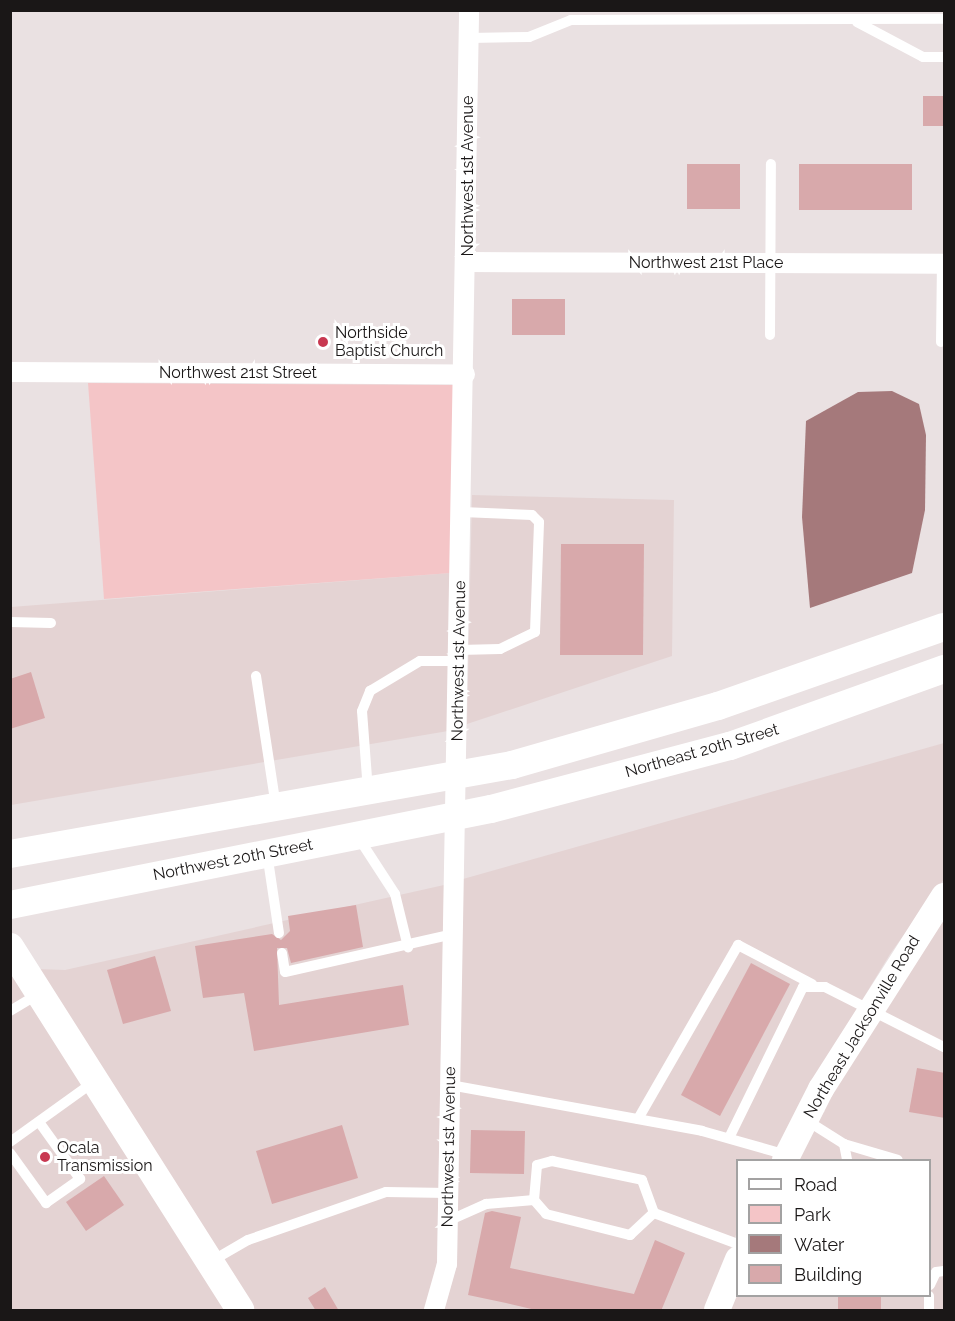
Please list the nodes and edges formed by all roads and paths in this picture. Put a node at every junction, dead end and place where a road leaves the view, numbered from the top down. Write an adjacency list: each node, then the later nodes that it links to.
1 (469, 10): 4 (street, Northwest 1st Avenue)
2 (945, 19): 3 (lane)
3 (854, 21): 4 (lane); 5 (lane)
4 (468, 38): 7 (street, Northwest 1st Avenue)
5 (945, 57)
6 (771, 164): 8 (lane)
7 (468, 262): 8 (street, Northwest 21st Place); 13 (street, Northwest 1st Avenue)
8 (770, 263): 9 (street, Northwest 21st Place); 10 (lane)
9 (943, 264): 11 (lane)
10 (770, 335)
11 (941, 342)
12 (10, 372): 13 (street, Northwest 21st Street)
13 (465, 374): 14 (street, Northwest 1st Avenue)
14 (462, 512): 18 (street, Northwest 1st Avenue); 18 (lane)
15 (10, 622): 16 (lane)
16 (51, 623)
17 (945, 627): 21 (main road)
18 (459, 656): 21 (street, Northwest 1st Avenue); 22 (lane)
19 (945, 669): 24 (main road, Northeast 20th Street)
20 (256, 675): 23 (lane)
21 (456, 776): 22 (main road); 24 (street, Northwest 1st Avenue)
22 (368, 791): 23 (main road)
23 (276, 807): 27 (main road)
24 (455, 815): 25 (main road, Northwest 20th Street); 31 (street, Northwest 1st Avenue)
25 (357, 835): 26 (main road, Northwest 20th Street); 33 (lane)
26 (267, 853): 29 (main road, Northwest 20th Street); 30 (lane)
27 (10, 854)
28 (945, 896): 37 (street, Northeast Jacksonville Road)
29 (10, 905)
30 (279, 933)
31 (453, 934): 33 (lane); 41 (street, Northwest 1st Avenue)
32 (10, 946): 36 (main road)
33 (408, 947): 34 (lane)
34 (282, 952)
35 (812, 984): 37 (lane); 42 (lane); 45 (lane)
36 (40, 993): 38 (lane); 40 (main road)
37 (868, 1010): 39 (lane); 43 (street, Northeast Jacksonville Road)
38 (10, 1011)
39 (945, 1047)
40 (96, 1081): 44 (lane); 57 (main road)
41 (450, 1085): 42 (lane); 52 (street, Northwest 1st Avenue)
42 (639, 1119): 45 (lane)
43 (805, 1119): 47 (lane); 49 (street, Northeast Jacksonville Road)
44 (39, 1122): 46 (lane); 48 (lane)
45 (729, 1138): 49 (lane)
46 (10, 1142)
47 (844, 1144): 50 (lane); 51 (lane)
48 (10, 1153)
49 (786, 1158)
50 (847, 1159)
51 (892, 1159)
52 (448, 1193): 55 (street, Northwest 1st Avenue); 57 (lane)
53 (534, 1200): 54 (lane); 54 (lane); 55 (lane)
54 (654, 1213): 56 (lane)
55 (448, 1221): 63 (street, Northwest 1st Avenue)
56 (736, 1243)
57 (210, 1262): 62 (main road)
58 (736, 1269): 61 (street)
59 (945, 1271): 60 (lane)
60 (931, 1283)
61 (732, 1288): 64 (street)
62 (232, 1308)
63 (434, 1311)
64 (717, 1311)

